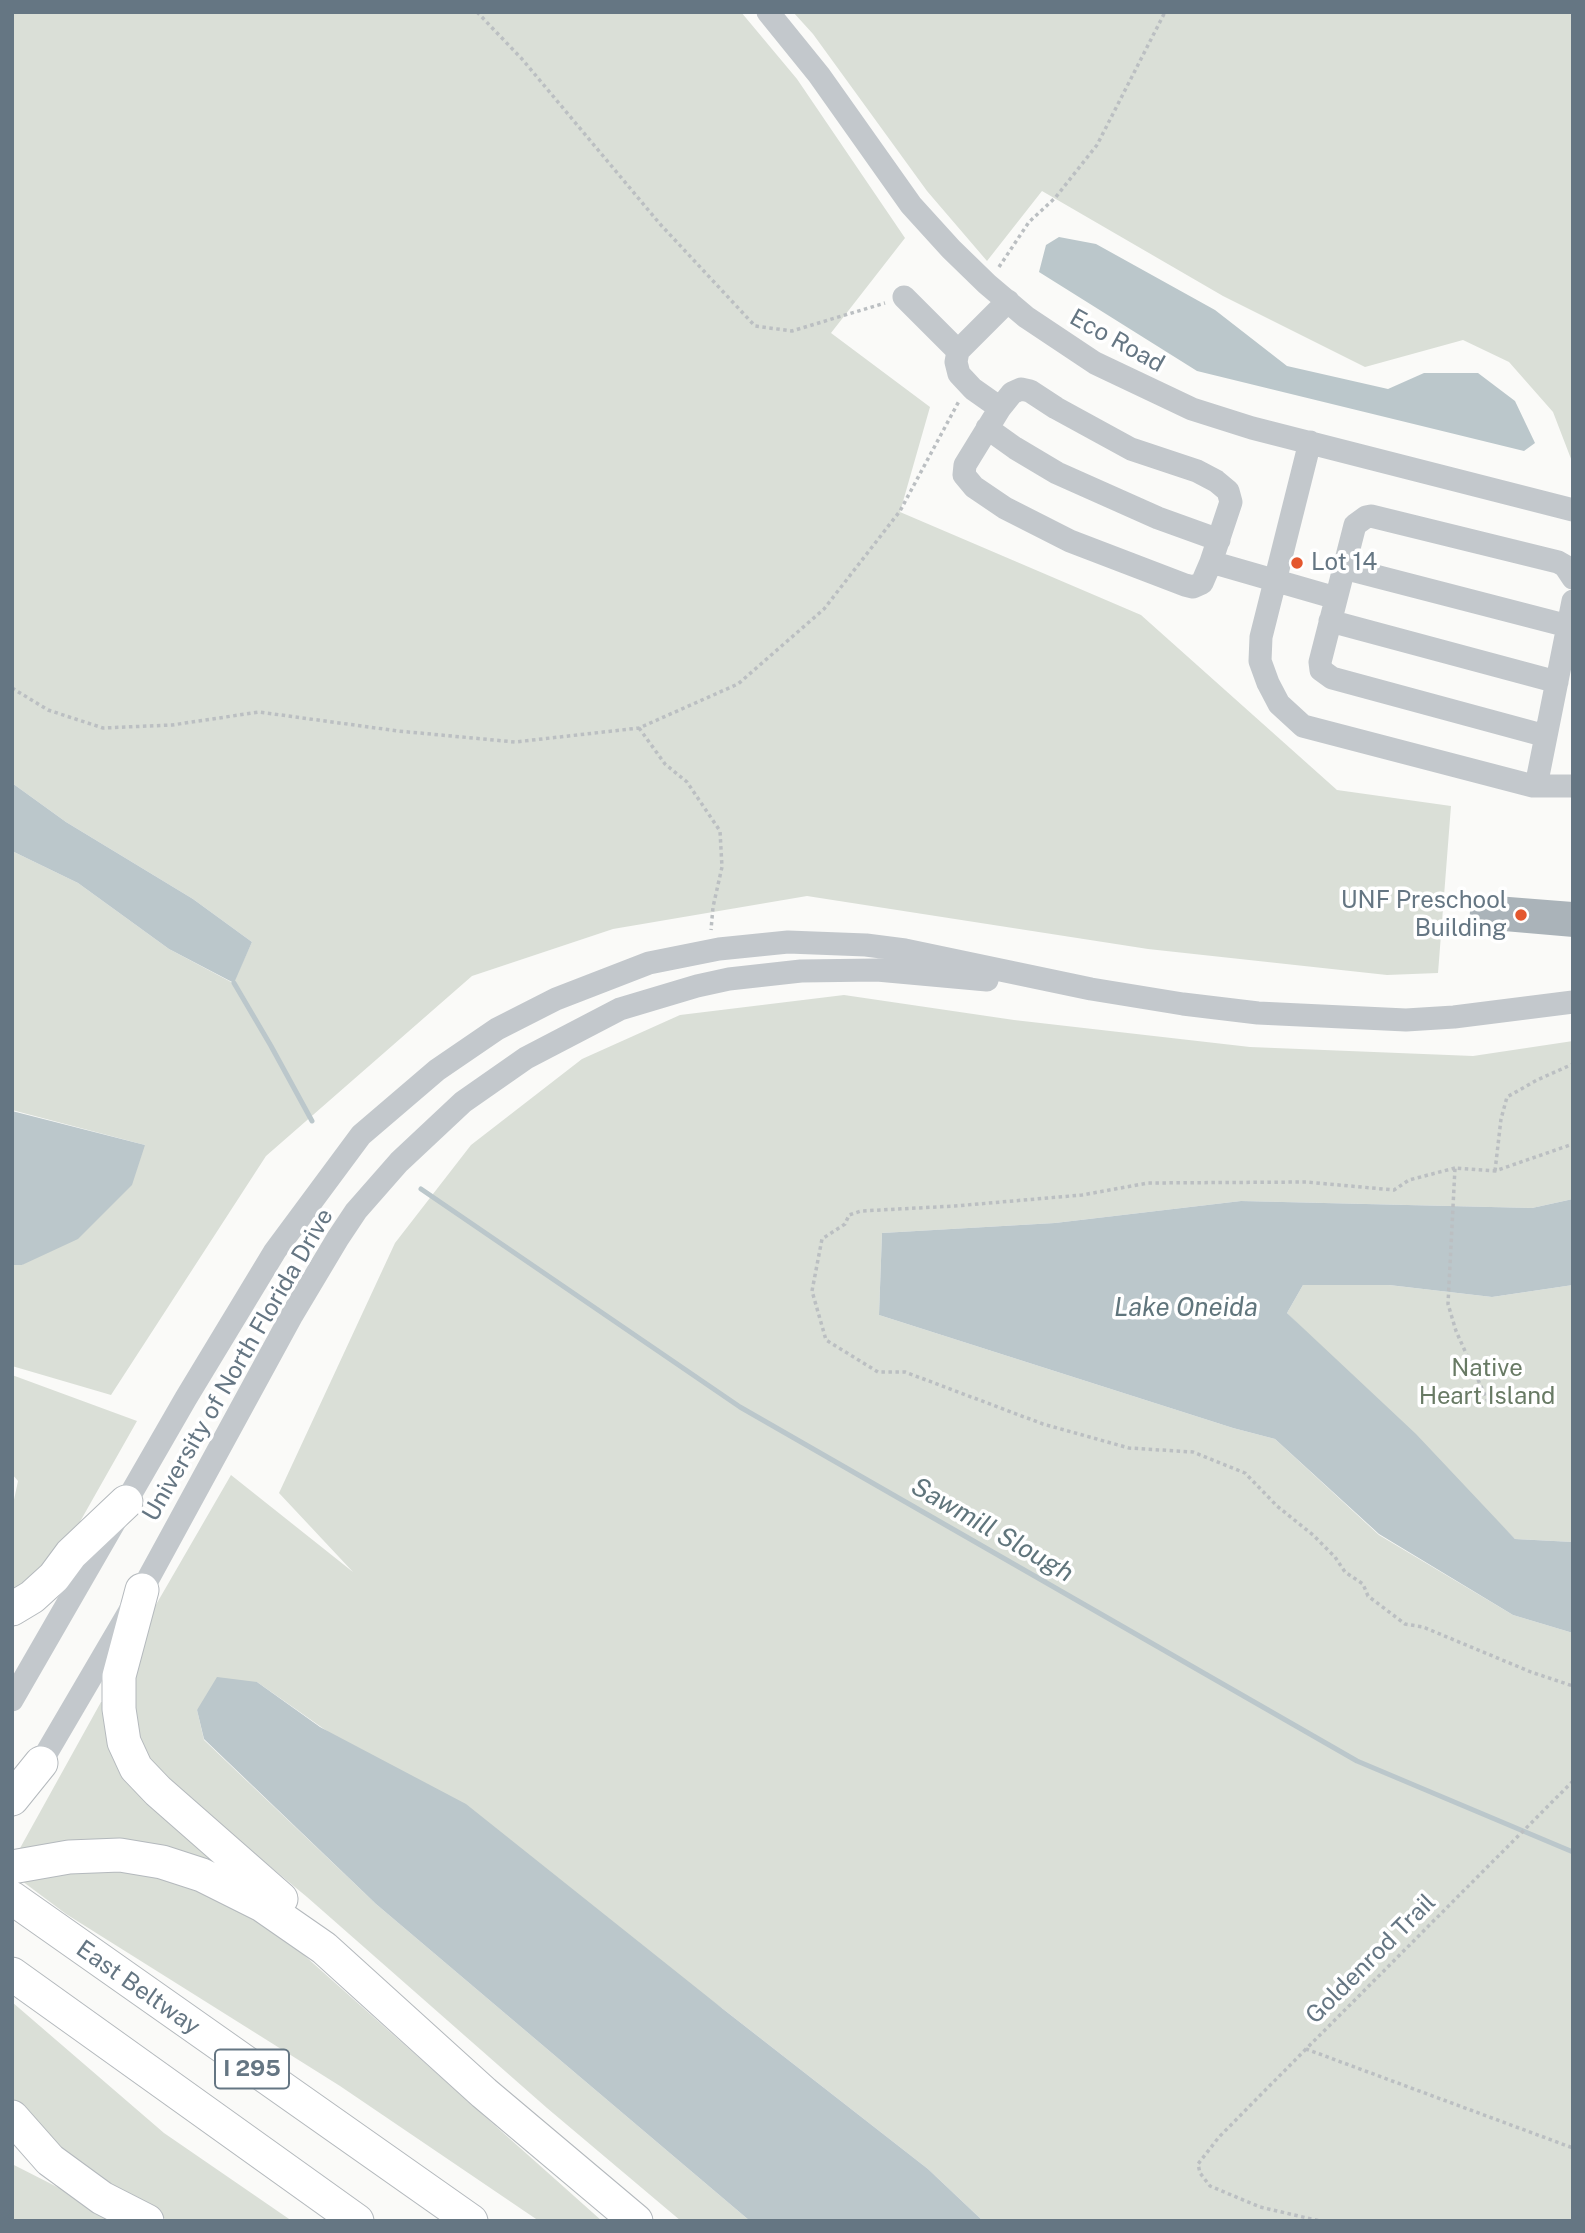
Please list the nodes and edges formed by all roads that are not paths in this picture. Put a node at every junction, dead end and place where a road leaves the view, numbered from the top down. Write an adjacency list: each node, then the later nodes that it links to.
1 (768, 12): 3 (street, Eco Road)
2 (904, 297): 4 (street)
3 (1008, 301): 4 (street); 7 (street, Eco Road)
4 (958, 351): 5 (street)
5 (1000, 408): 6 (street); 9 (street)
6 (987, 429): 9 (street); 10 (street)
7 (1310, 442): 8 (street, Eco Road); 13 (street)
8 (1573, 510)
9 (1219, 540): 10 (street)
10 (1211, 562): 13 (street)
11 (1344, 568): 12 (street); 14 (street); 17 (street)
12 (1573, 578)
13 (1277, 581): 14 (street); 20 (street)
14 (1336, 598): 16 (street)
15 (1573, 601): 17 (street)
16 (1330, 621): 18 (street); 19 (street)
17 (1568, 626): 18 (street)
18 (1557, 682): 19 (street)
19 (1546, 736): 20 (street)
20 (1536, 786): 21 (street)
21 (1573, 786)
22 (1091, 989): 23 (street, University of North Florida Drive); 24 (street, University of North Florida Drive); 25 (street, University of North Florida Drive)
23 (1573, 1002)
24 (126, 1502): 26 (highway); 27 (street, University of North Florida Drive)
25 (142, 1590): 28 (street, University of North Florida Drive); 33 (highway)
26 (12, 1609)
27 (12, 1700)
28 (41, 1763): 29 (highway); 30 (street, University of North Florida Drive)
29 (12, 1799)
30 (12, 1813)
31 (12, 1867): 33 (highway)
32 (12, 1898): 42 (highway, East Beltway / I 295)
33 (324, 1948): 43 (highway)
34 (15, 1976): 36 (highway, I 295)
35 (12, 2117): 38 (highway)
36 (222, 2125): 40 (highway, I 295); 41 (highway, I 295)
37 (12, 2155): 38 (highway)
38 (102, 2197): 39 (highway)
39 (147, 2221)
40 (357, 2221)
41 (368, 2221)
42 (471, 2221)
43 (636, 2221)

